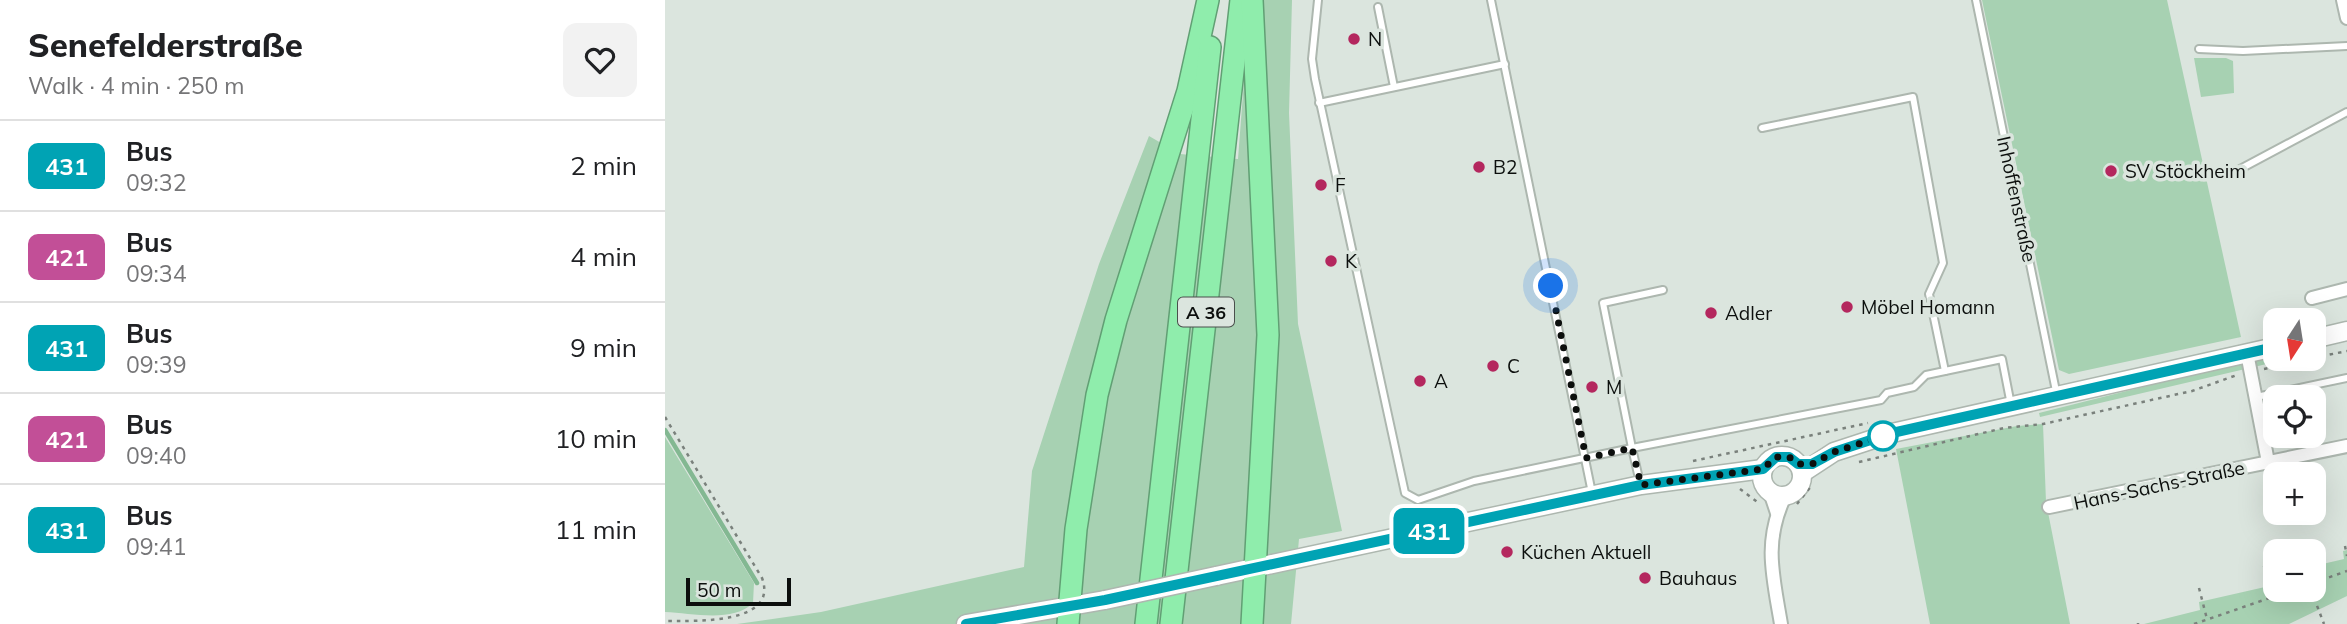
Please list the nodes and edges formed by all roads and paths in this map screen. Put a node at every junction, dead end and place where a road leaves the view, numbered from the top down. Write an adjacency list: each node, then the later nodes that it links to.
1 (1208, 0): 58 (highway)
2 (1215, 0): 62 (highway, A 36)
3 (1241, 0): 63 (highway, A 36)
4 (1252, 0): 52 (highway)
5 (1318, 0): 15 (lane)
6 (1491, 0): 13 (lane)
7 (1976, 0): 32 (lane, Inhoffenstraße)
8 (2343, 0): 10 (street)
9 (1377, 7): 14 (lane)
10 (2347, 18)
11 (2347, 46): 12 (lane)
12 (2199, 49)
13 (1505, 64): 14 (lane); 39 (lane)
14 (1394, 88): 15 (lane)
15 (1319, 103): 39 (lane)
16 (2347, 112): 18 (lane)
17 (1762, 128): 29 (lane)
18 (2229, 174)
19 (2347, 289): 21 (street)
20 (1663, 290): 38 (lane)
21 (2312, 298)
22 (2347, 331): 23 (street)
23 (2326, 336)
24 (2263, 350): 26 (street)
25 (2347, 351): 27 (path)
26 (2247, 353): 30 (street, Hans-Sachs-Straße); 32 (street)
27 (2326, 356)
28 (2263, 369): 30 (path)
29 (1945, 371): 34 (lane); 38 (lane)
30 (2250, 372): 33 (street, Hans-Sachs-Straße); 43 (path)
31 (2347, 378): 33 (lane)
32 (2058, 397): 34 (street)
33 (2255, 398): 40 (street, Hans-Sachs-Straße)
34 (2011, 407): 44 (street)
35 (665, 417): 60 (path)
36 (1842, 428): 41 (path)
37 (2347, 446): 40 (street, Hans-Sachs-Straße)
38 (1632, 448): 39 (lane); 46 (lane)
39 (1586, 458): 48 (lane)
40 (2268, 462)
41 (1683, 463)
42 (2263, 463): 49 (street, Hans-Sachs-Straße)
43 (1847, 465)
44 (1807, 470): 45 (street); 45 (street); 47 (path)
45 (1765, 481): 46 (street); 65 (street)
46 (1641, 485): 48 (street)
47 (1808, 493)
48 (1593, 495): 52 (street)
49 (2049, 508)
50 (2345, 546): 51 (path)
51 (2347, 556)
52 (1255, 568): 58 (street, bridge); 64 (highway)
53 (2347, 571): 54 (path)
54 (2326, 578)
55 (2199, 588): 59 (path)
56 (2263, 600): 59 (path)
57 (2316, 602): 67 (path)
58 (1068, 615): 61 (street)
59 (2207, 619): 66 (path)
60 (665, 621)
61 (966, 624)
62 (1146, 624)
63 (1171, 624)
64 (1251, 624)
65 (1781, 624)
66 (2194, 624)
67 (2324, 624)

